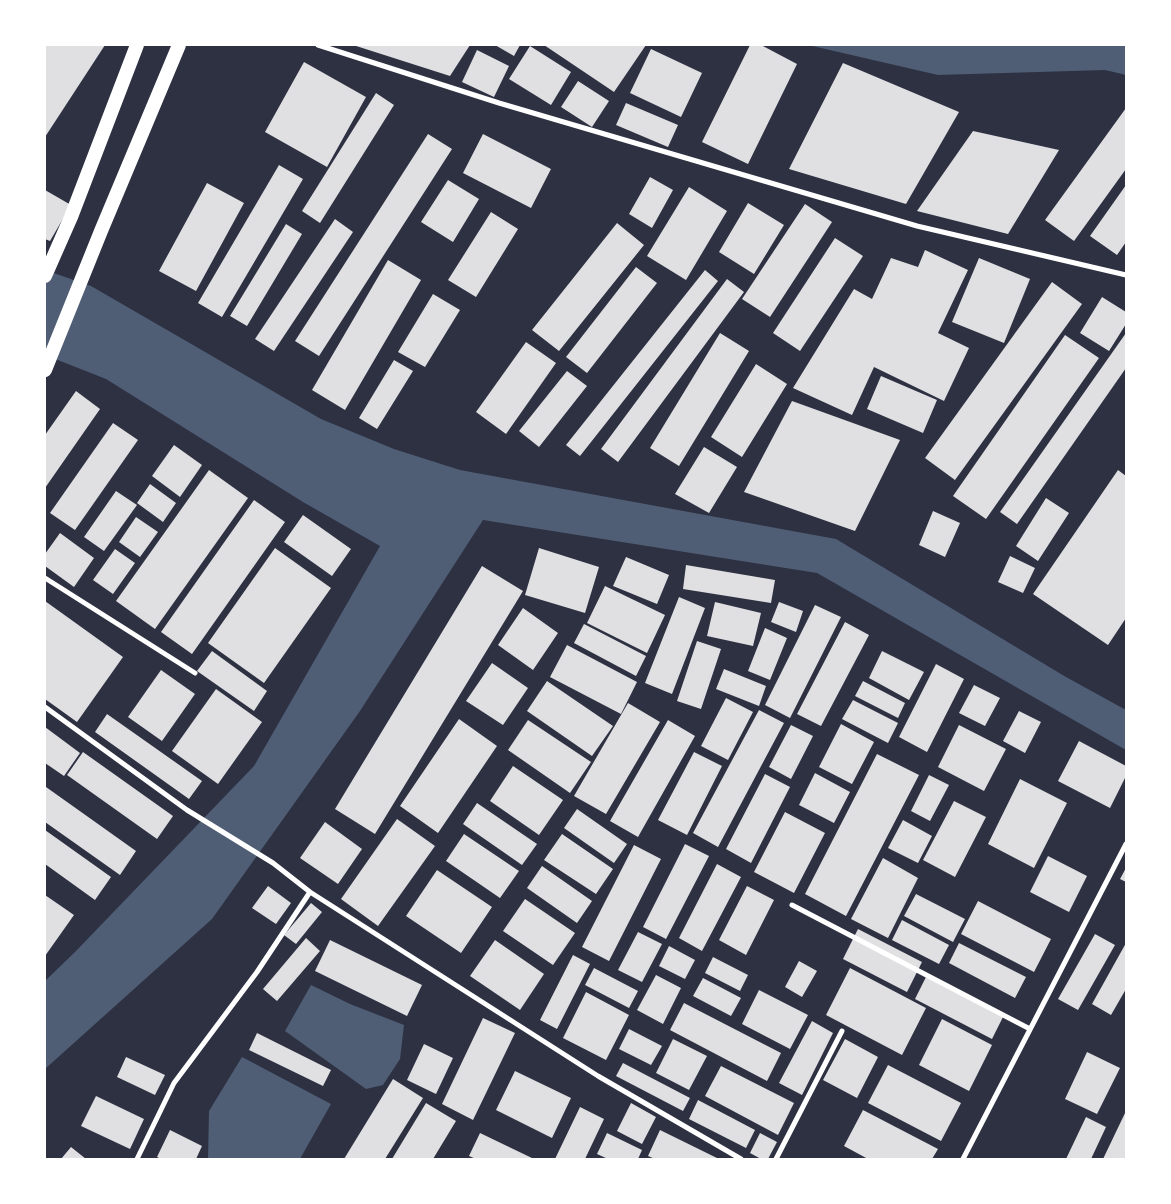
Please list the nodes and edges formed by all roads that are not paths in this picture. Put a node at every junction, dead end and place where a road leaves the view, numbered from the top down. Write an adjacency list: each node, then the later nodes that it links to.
1 (137, 45): 5 (highway)
2 (179, 45): 6 (highway)
3 (318, 45): 4 (street)
4 (1126, 275)
5 (45, 276)
6 (45, 370)
7 (45, 578): 8 (street)
8 (195, 673)
9 (45, 707): 11 (street)
10 (1126, 844): 13 (street)
11 (310, 892): 15 (street); 16 (street)
12 (792, 904): 13 (street)
13 (1030, 1029): 18 (street)
14 (842, 1032): 17 (street)
15 (137, 1159)
16 (741, 1159)
17 (776, 1159)
18 (963, 1159)

